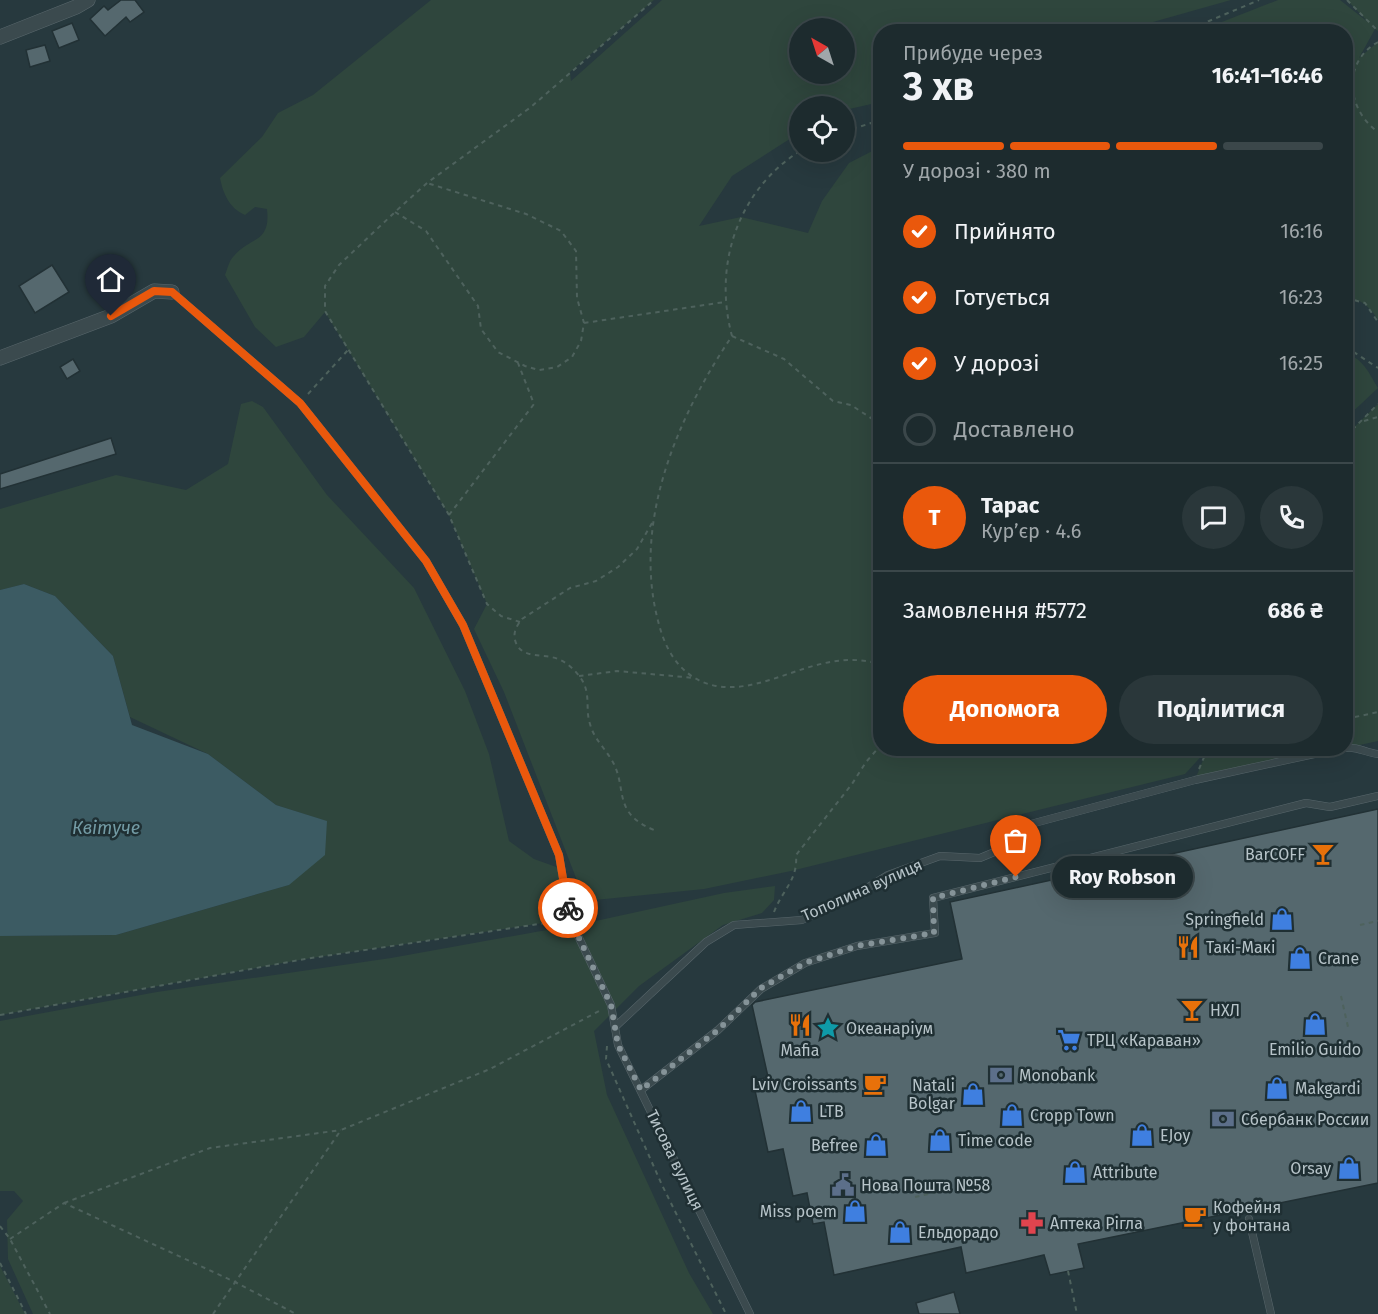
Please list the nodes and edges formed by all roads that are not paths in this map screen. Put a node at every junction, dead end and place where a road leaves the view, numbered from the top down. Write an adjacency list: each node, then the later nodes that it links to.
1 (88, 0): 2 (street)
2 (0, 37)
3 (172, 292): 4 (street); 9 (lane, Тисова вулиця)
4 (0, 358)
5 (1353, 746): 6 (lane, Тополина вулиця)
6 (1378, 754)
7 (1306, 756): 9 (lane, Тополина вулиця)
8 (1378, 796): 10 (lane)
9 (615, 1026): 10 (lane, Тисова вулиця)
10 (641, 1090): 12 (lane, Тисова вулиця)
11 (1250, 1219): 13 (lane)
12 (750, 1314)
13 (1271, 1314)

